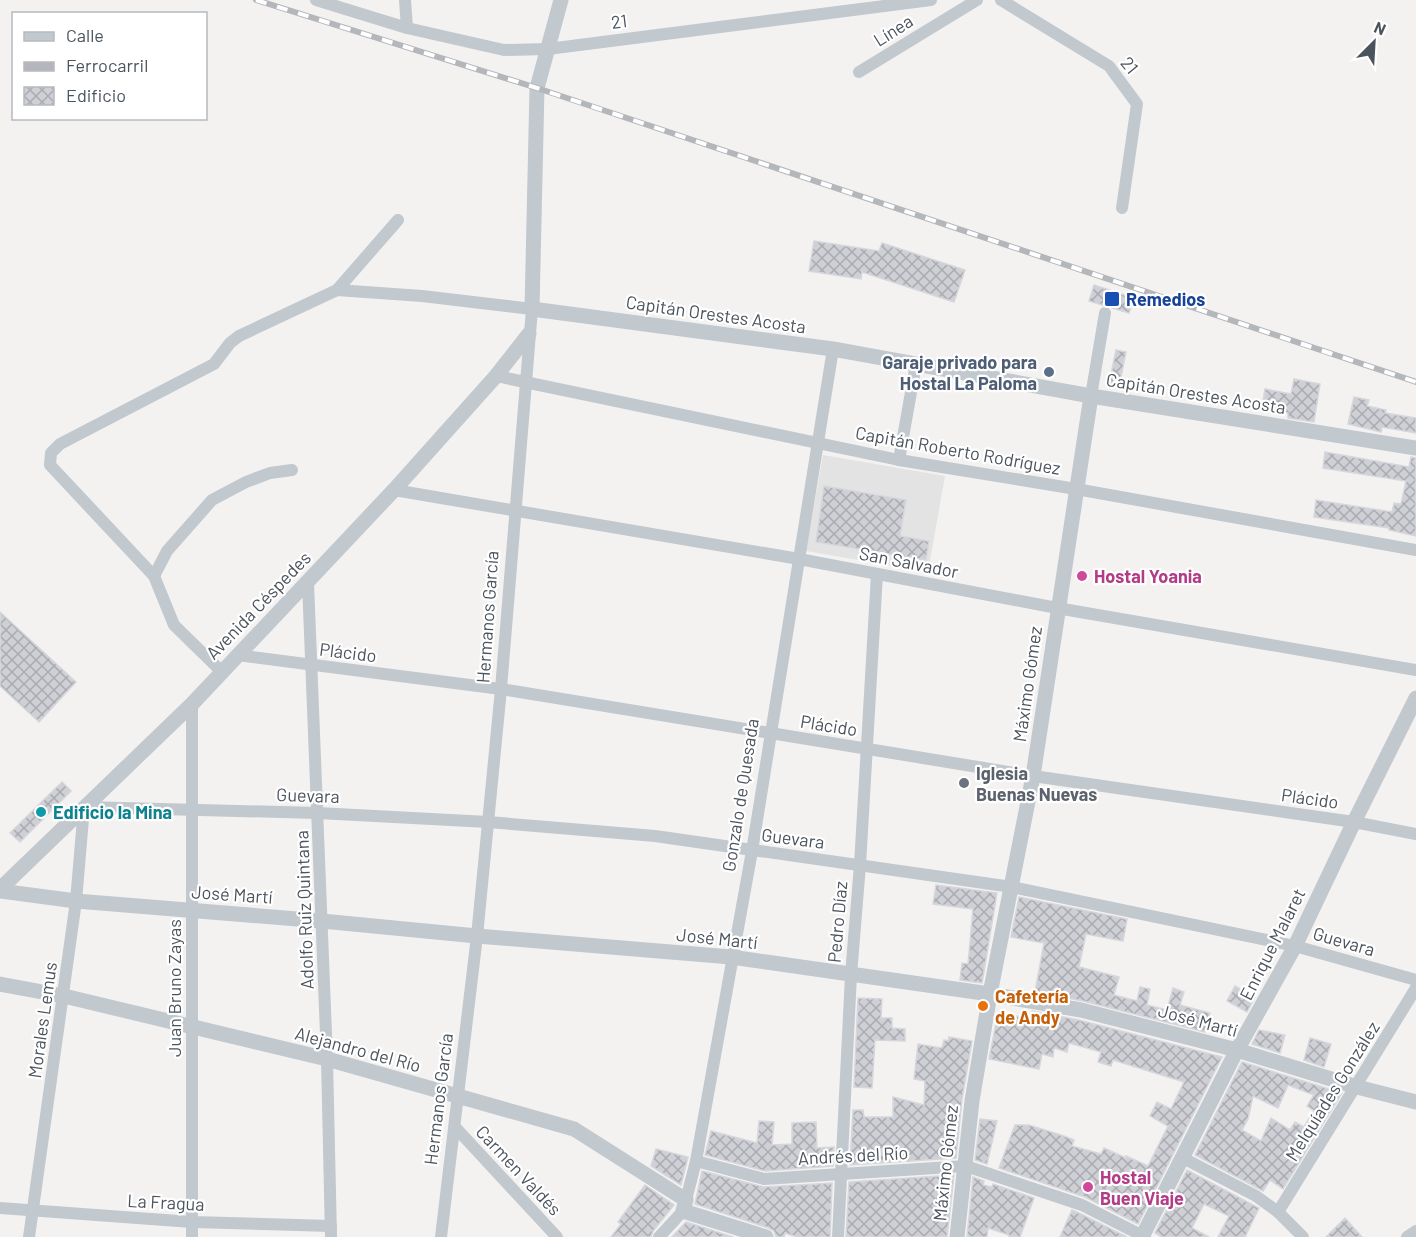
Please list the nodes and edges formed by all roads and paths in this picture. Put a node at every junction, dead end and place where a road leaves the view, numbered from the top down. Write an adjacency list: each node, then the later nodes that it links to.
1 (316, 0): 7 (street, 21)
2 (405, 0): 7 (street)
3 (561, 0): 8 (street, Hermanos García)
4 (931, 0): 8 (street, 21)
5 (977, 0): 9 (street, Línea)
6 (1000, 0): 10 (street, 21)
7 (407, 28): 8 (street, 21)
8 (548, 48): 13 (street, Hermanos García)
9 (859, 72)
10 (1122, 208)
11 (398, 220): 12 (street)
12 (337, 290): 13 (street, Capitán Orestes Acosta); 31 (street, Capitán Orestes Acosta)
13 (532, 309): 15 (street, Hermanos García); 16 (street, Capitán Orestes Acosta)
14 (1105, 313): 20 (street, Máximo Gómez)
15 (529, 334): 18 (street, Avenida Céspedes); 19 (street, Hermanos García)
16 (833, 349): 17 (street, Capitán Orestes Acosta); 21 (street, Gonzalo de Quesada)
17 (916, 364): 20 (street, Capitán Orestes Acosta); 23 (street)
18 (496, 376): 19 (street, Capitán Roberto Rodríguez); 26 (street, Avenida Céspedes)
19 (526, 382): 21 (street, Capitán Roberto Rodríguez); 27 (street, Hermanos García)
20 (1091, 396): 22 (street, Capitán Orestes Acosta); 25 (street, Máximo Gómez)
21 (817, 443): 23 (street, Capitán Roberto Rodríguez); 29 (street, Gonzalo de Quesada)
22 (1416, 448)
23 (899, 460): 25 (street, Capitán Roberto Rodríguez)
24 (292, 470): 31 (street)
25 (1076, 489): 28 (street, Capitán Roberto Rodríguez); 33 (street, Máximo Gómez)
26 (394, 490): 27 (street, San Salvador); 32 (street, Avenida Céspedes)
27 (514, 509): 29 (street, San Salvador); 38 (street, Hermanos García)
28 (1416, 550)
29 (799, 559): 30 (street, San Salvador); 41 (street, Gonzalo de Quesada)
30 (877, 574): 33 (street, San Salvador); 42 (street, Pedro Díaz)
31 (154, 576): 37 (street)
32 (308, 583): 34 (street, Avenida Céspedes); 35 (street, Adolfo Ruiz Quintana)
33 (1057, 608): 36 (street, San Salvador); 43 (street, Máximo Gómez)
34 (237, 656): 35 (street, Plácido); 37 (street, Avenida Céspedes)
35 (311, 665): 38 (street, Plácido); 46 (street, Adolfo Ruiz Quintana)
36 (1416, 670)
37 (221, 671): 40 (street, Avenida Céspedes)
38 (501, 689): 41 (street, Plácido); 47 (street, Hermanos García)
39 (1416, 698): 48 (street, Enrique Malaret)
40 (192, 704): 44 (street, Avenida Céspedes); 45 (street, Juan Bruno Zayas)
41 (770, 734): 42 (street, Plácido); 50 (street, Gonzalo de Quesada)
42 (866, 750): 43 (street, Plácido); 51 (street, Pedro Díaz)
43 (1033, 776): 48 (street, Plácido); 52 (street, Máximo Gómez)
44 (84, 807): 45 (street, Guevara); 53 (street, Avenida Céspedes); 54 (street, Morales Lemus)
45 (193, 810): 46 (street, Guevara); 55 (street, Juan Bruno Zayas)
46 (318, 813): 47 (street, Guevara); 56 (street, Adolfo Ruiz Quintana)
47 (488, 822): 50 (street, Guevara); 57 (street, Hermanos García)
48 (1354, 822): 49 (street, Plácido); 58 (street, Enrique Malaret)
49 (1416, 834)
50 (752, 851): 51 (street, Guevara); 59 (street, Gonzalo de Quesada)
51 (860, 865): 52 (street, Guevara); 60 (street, Pedro Díaz)
52 (1012, 887): 58 (street, Guevara); 64 (street, Máximo Gómez)
53 (0, 890): 54 (street, José Martí)
54 (76, 901): 55 (street, José Martí); 65 (street, Morales Lemus)
55 (192, 911): 56 (street, José Martí); 66 (street, Juan Bruno Zayas)
56 (322, 921): 57 (street, José Martí); 68 (street, Adolfo Ruiz Quintana)
57 (477, 936): 59 (street, José Martí); 70 (street, Hermanos García)
58 (1295, 946): 61 (street, Guevara); 67 (street, Enrique Malaret)
59 (731, 957): 60 (street, José Martí); 74 (street, Gonzalo de Quesada)
60 (851, 975): 64 (street, José Martí); 76 (street, Pedro Díaz)
61 (1416, 980)
62 (0, 984): 65 (street, Alejandro del Río)
63 (1416, 988): 69 (street, Melquíades González)
64 (990, 994): 67 (street, José Martí); 75 (street, Máximo Gómez)
65 (64, 996): 66 (street, Alejandro del Río); 79 (street, Morales Lemus)
66 (192, 1028): 68 (street, Alejandro del Río); 81 (street, Juan Bruno Zayas)
67 (1237, 1050): 69 (street, José Martí); 73 (street, Enrique Malaret)
68 (327, 1059): 70 (street, Alejandro del Río); 83 (street, Adolfo Ruiz Quintana)
69 (1357, 1087): 71 (street, José Martí); 80 (street, Melquíades González)
70 (458, 1096): 72 (street, Hermanos García); 77 (street, Alejandro del Río)
71 (1416, 1102)
72 (455, 1127): 86 (street, Hermanos García); 87 (street, Carmen Valdés)
73 (1183, 1158): 80 (street); 92 (street, Enrique Malaret)
74 (696, 1161): 76 (street, Andrés del Río); 77 (street, Gonzalo de Quesada)
75 (966, 1166): 76 (street, Andrés del Río); 91 (street, Máximo Gómez); 92 (street, Andrés del Río)
76 (842, 1175): 90 (street, Pedro Díaz)
77 (685, 1206): 88 (street, Gonzalo de Quesada); 89 (street, Alejandro del Río)
78 (0, 1208): 79 (street, La Fragua)
79 (33, 1211): 81 (street, La Fragua); 84 (street, Morales Lemus)
80 (1278, 1212): 93 (street)
81 (192, 1222): 83 (street, La Fragua); 85 (street, Juan Bruno Zayas)
82 (1416, 1231): 94 (street)
83 (331, 1232)
84 (29, 1237)
85 (192, 1237)
86 (441, 1237)
87 (557, 1237)
88 (659, 1237)
89 (766, 1237)
90 (838, 1237)
91 (957, 1237)
92 (1143, 1237)
93 (1303, 1237)
94 (1407, 1237)

